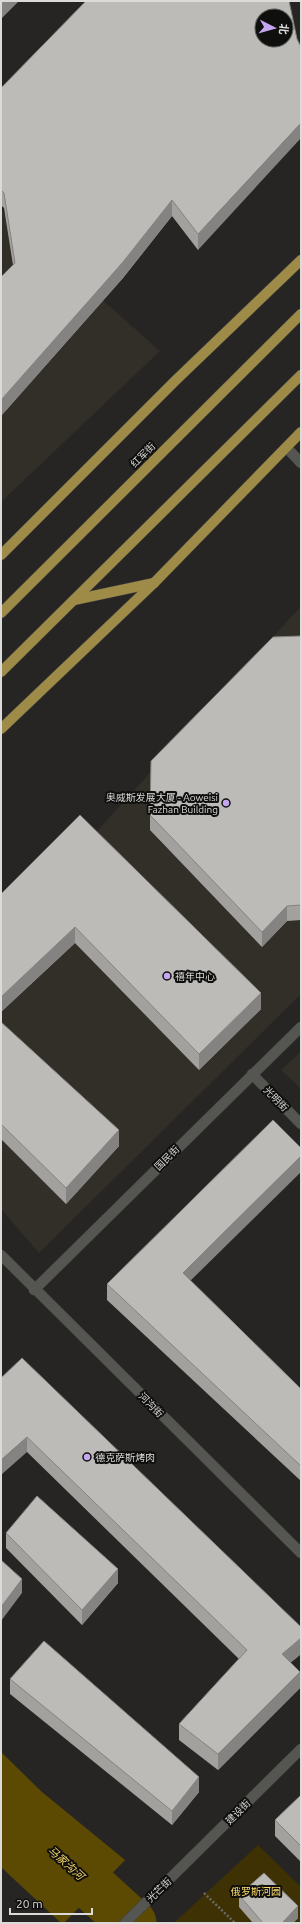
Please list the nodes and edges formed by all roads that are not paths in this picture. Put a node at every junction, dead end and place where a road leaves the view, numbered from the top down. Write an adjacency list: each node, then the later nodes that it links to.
1 (301, 260): 7 (main road)
2 (301, 314): 10 (main road, 红军街)
3 (301, 375): 9 (main road)
4 (301, 432): 5 (main road)
5 (287, 448): 6 (street); 8 (main road)
6 (301, 463)
7 (1, 555)
8 (154, 583): 9 (main road); 12 (main road)
9 (74, 600): 11 (main road)
10 (1, 613)
11 (1, 672)
12 (1, 729)
13 (301, 1027): 14 (street, 国民街)
14 (252, 1074): 15 (street, 光明街); 17 (street, 国民街)
15 (301, 1124)
16 (1, 1255): 17 (street, 河沟街)
17 (34, 1290): 18 (street, 河沟街)
18 (301, 1553)
19 (301, 1749): 20 (street, 建设街)
20 (175, 1874): 21 (street, 光芒街)
21 (125, 1923)

